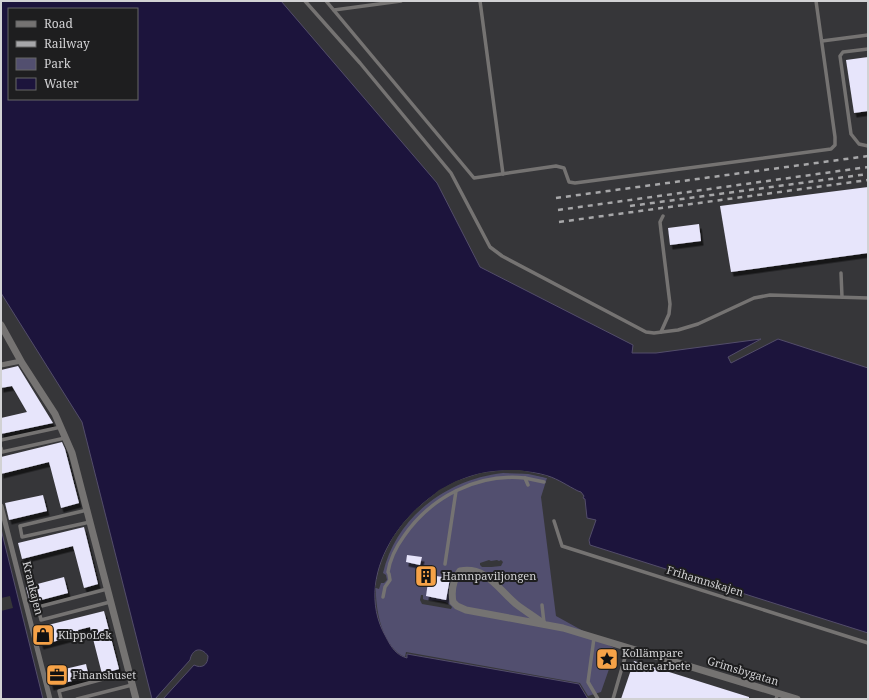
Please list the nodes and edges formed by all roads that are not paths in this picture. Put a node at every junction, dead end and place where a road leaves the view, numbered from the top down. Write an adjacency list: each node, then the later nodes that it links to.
1 (305, 1): 17 (lane)
2 (326, 1): 6 (lane)
3 (401, 1): 6 (lane)
4 (480, 1): 11 (lane)
5 (816, 1): 8 (lane)
6 (334, 10): 11 (lane)
7 (868, 35): 8 (lane)
8 (822, 41): 11 (lane)
9 (868, 49): 10 (lane)
10 (868, 146)
11 (503, 174)
12 (663, 216): 17 (lane)
13 (841, 273): 14 (lane)
14 (842, 297): 15 (lane); 17 (lane)
15 (868, 298)
16 (1, 325): 18 (street)
17 (661, 332)
18 (21, 360): 19 (street); 20 (street)
19 (1, 365)
20 (61, 427): 21 (street); 22 (lane)
21 (66, 438): 23 (lane); 29 (street)
22 (1, 440)
23 (1, 448)
24 (525, 478): 25 (lane); 26 (lane); 27 (lane)
25 (544, 482)
26 (528, 485)
27 (456, 491): 32 (lane); 34 (lane)
28 (1, 506): 44 (street, Krankajen)
29 (87, 510): 31 (street); 31 (lane)
30 (554, 521): 39 (lane, Frihamnskajen)
31 (90, 522): 33 (street)
32 (445, 564)
33 (107, 589): 35 (street); 35 (lane, Krankajen)
34 (383, 597)
35 (110, 602): 41 (street)
36 (542, 605): 37 (lane)
37 (544, 624): 37 (street, Grimsbygatan); 38 (street, Grimsbygatan)
38 (594, 637): 40 (street, Grimsbygatan); 48 (lane)
39 (868, 642)
40 (628, 647): 43 (street, Grimsbygatan); 49 (lane)
41 (129, 672): 42 (street); 45 (lane)
42 (133, 685): 46 (lane); 47 (street)
43 (777, 696): 50 (street, Grimsbygatan)
44 (50, 699)
45 (60, 699)
46 (77, 699)
47 (136, 699)
48 (598, 699)
49 (613, 699)
50 (797, 699)

